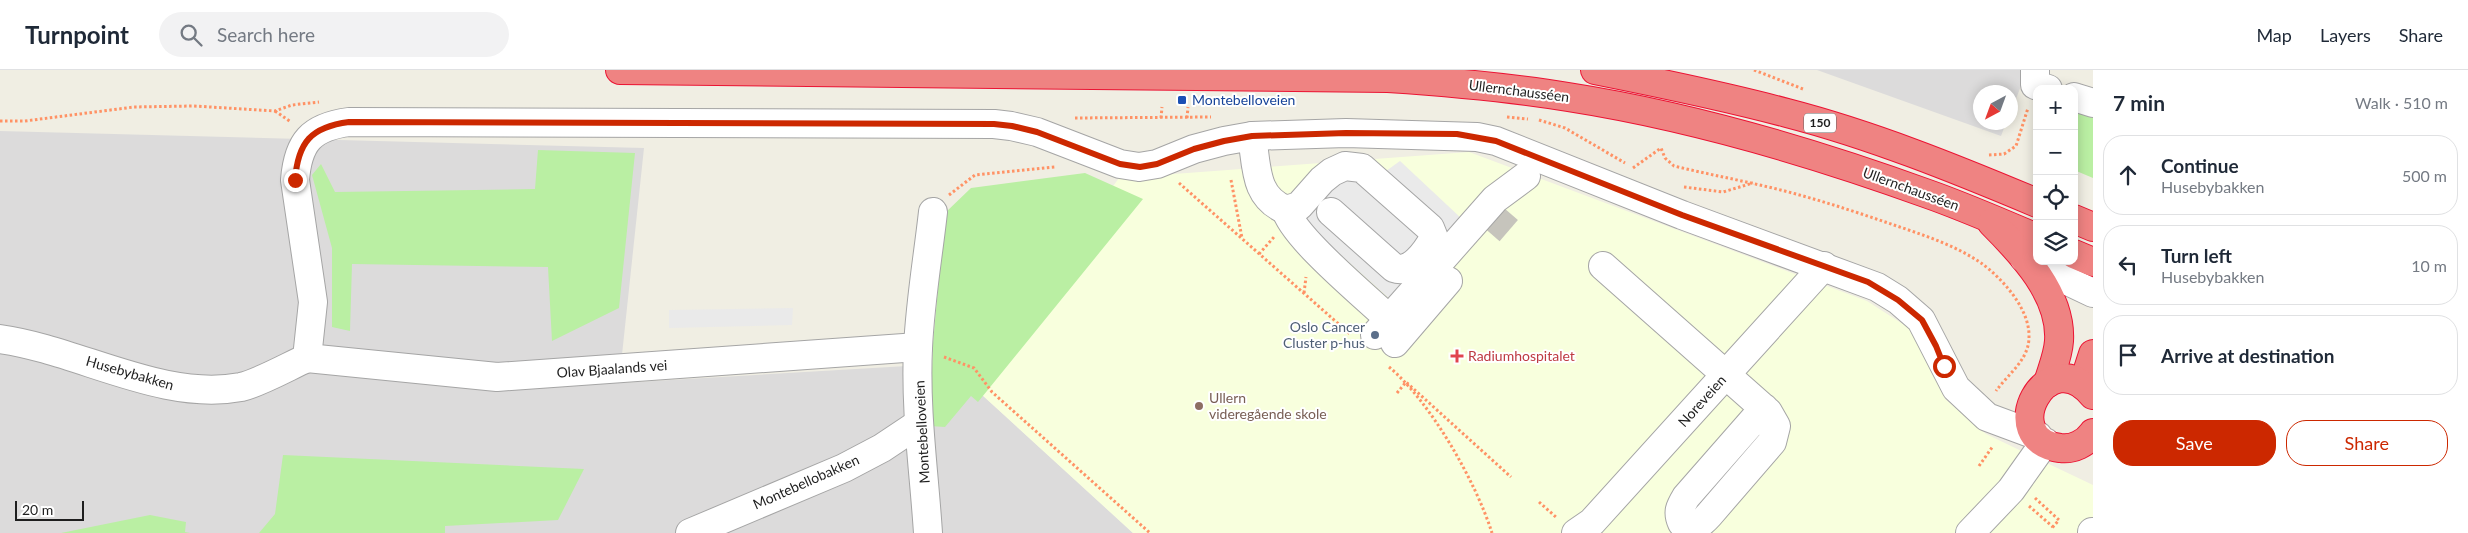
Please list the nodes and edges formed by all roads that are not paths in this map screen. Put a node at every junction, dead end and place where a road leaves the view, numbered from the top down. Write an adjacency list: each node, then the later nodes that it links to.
1 (620, 70): 15 (highway, Ullernchausséen / 150)
2 (1595, 70): 7 (highway, 150)
3 (2078, 98): 4 (street)
4 (2093, 103)
5 (1252, 136): 6 (street); 8 (street); 25 (street)
6 (1530, 166): 9 (street); 19 (street); 21 (street)
7 (2033, 201)
8 (1286, 210): 11 (street); 21 (street)
9 (1508, 210)
10 (934, 212): 23 (street, Montebelloveien)
11 (1331, 212)
12 (2076, 220): 13 (highway)
13 (2093, 227)
14 (1489, 232): 21 (street)
15 (2030, 248): 20 (street); 28 (highway, 150)
16 (2078, 256): 17 (highway)
17 (2093, 262)
18 (1603, 266): 26 (street)
19 (1824, 266): 26 (street, Noreveien); 29 (street)
20 (2093, 293)
21 (1378, 334)
22 (0, 339): 25 (street, Husebybakken)
23 (918, 347): 25 (street, Olav Bjaalands vei); 31 (street, Montebelloveien)
24 (2093, 354): 27 (highway)
25 (307, 358)
26 (1726, 375): 30 (street); 36 (street, Noreveien)
27 (2088, 390): 28 (highway)
28 (2040, 393): 29 (street); 32 (highway)
29 (1970, 401): 32 (street)
30 (1764, 408)
31 (918, 424): 34 (street, Montebellobakken); 35 (street, Montebelloveien)
32 (2041, 439): 33 (highway); 37 (street)
33 (2088, 444)
34 (690, 533)
35 (928, 533)
36 (1576, 533)
37 (1970, 533)

